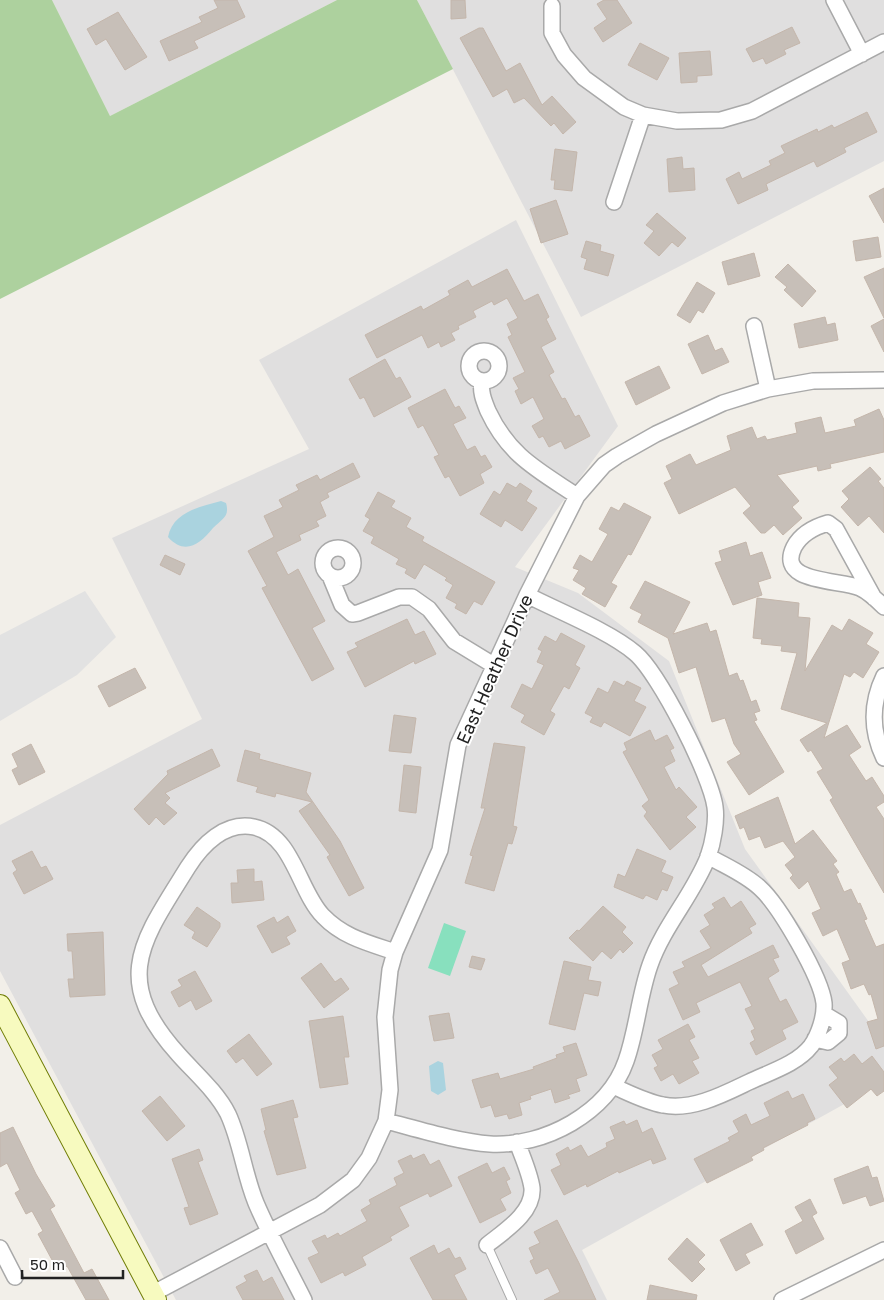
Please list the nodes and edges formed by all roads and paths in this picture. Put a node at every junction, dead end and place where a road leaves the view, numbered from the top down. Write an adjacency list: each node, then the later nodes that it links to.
1 (834, 0): 4 (street)
2 (552, 6): 5 (street)
3 (884, 42): 4 (street)
4 (862, 54): 5 (street)
5 (643, 115): 6 (street)
6 (614, 202)
7 (754, 326): 10 (street)
8 (884, 380): 10 (street, East Heather Drive)
9 (482, 381): 11 (street)
10 (768, 389): 11 (street, East Heather Drive)
11 (577, 496): 13 (street, East Heather Drive)
12 (330, 576): 15 (street)
13 (527, 595): 15 (street, East Heather Drive); 18 (street)
14 (879, 602): 14 (street)
15 (495, 666): 19 (street, East Heather Drive)
16 (884, 676): 17 (street)
17 (884, 758)
18 (708, 856): 21 (street); 21 (street)
19 (395, 952): 22 (street, East Heather Drive); 24 (street)
20 (0, 1005): 29 (street)
21 (613, 1086): 23 (street)
22 (386, 1121): 23 (street); 24 (street, East Heather Drive)
23 (517, 1142): 25 (street)
24 (271, 1232): 29 (street, East Heather Drive); 30 (street)
25 (487, 1245): 31 (lane)
26 (0, 1248): 28 (street)
27 (884, 1250): 32 (street)
28 (15, 1277)
29 (154, 1297)
30 (304, 1300)
31 (512, 1300)
32 (782, 1300)

